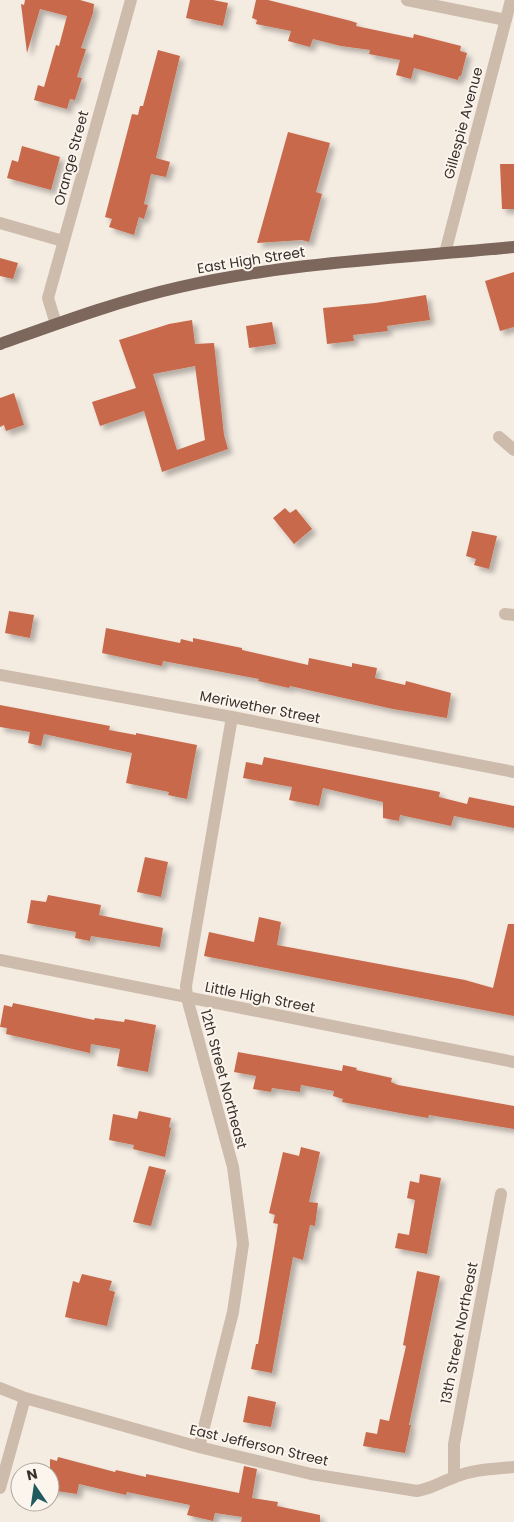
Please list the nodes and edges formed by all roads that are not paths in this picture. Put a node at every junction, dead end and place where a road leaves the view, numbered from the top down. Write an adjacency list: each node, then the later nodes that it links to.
1 (131, 0): 6 (street, Orange Street)
2 (407, 0): 4 (street)
3 (511, 0): 4 (street, Gillespie Avenue)
4 (506, 20): 8 (street, Gillespie Avenue)
5 (0, 222): 6 (street)
6 (63, 241): 9 (street, Orange Street)
7 (514, 247): 8 (main road, East High Street)
8 (445, 254): 9 (main road, East High Street)
9 (56, 324): 10 (main road, East High Street)
10 (0, 344)
11 (498, 437): 12 (street)
12 (514, 450)
13 (0, 674): 14 (street, Meriwether Street)
14 (232, 717): 15 (street, Meriwether Street); 17 (street, 12th Street Northeast)
15 (514, 772)
16 (0, 960): 17 (street, Little High Street)
17 (187, 998): 18 (street, Little High Street); 22 (street, 12th Street Northeast)
18 (514, 1062)
19 (501, 1194): 24 (street, 13th Street Northeast)
20 (0, 1388): 21 (street, East Jefferson Street)
21 (25, 1398): 22 (street, East Jefferson Street); 25 (street)
22 (199, 1447): 24 (street, East Jefferson Street)
23 (514, 1467): 24 (street, East Jefferson Street)
24 (454, 1477)
25 (0, 1488)

